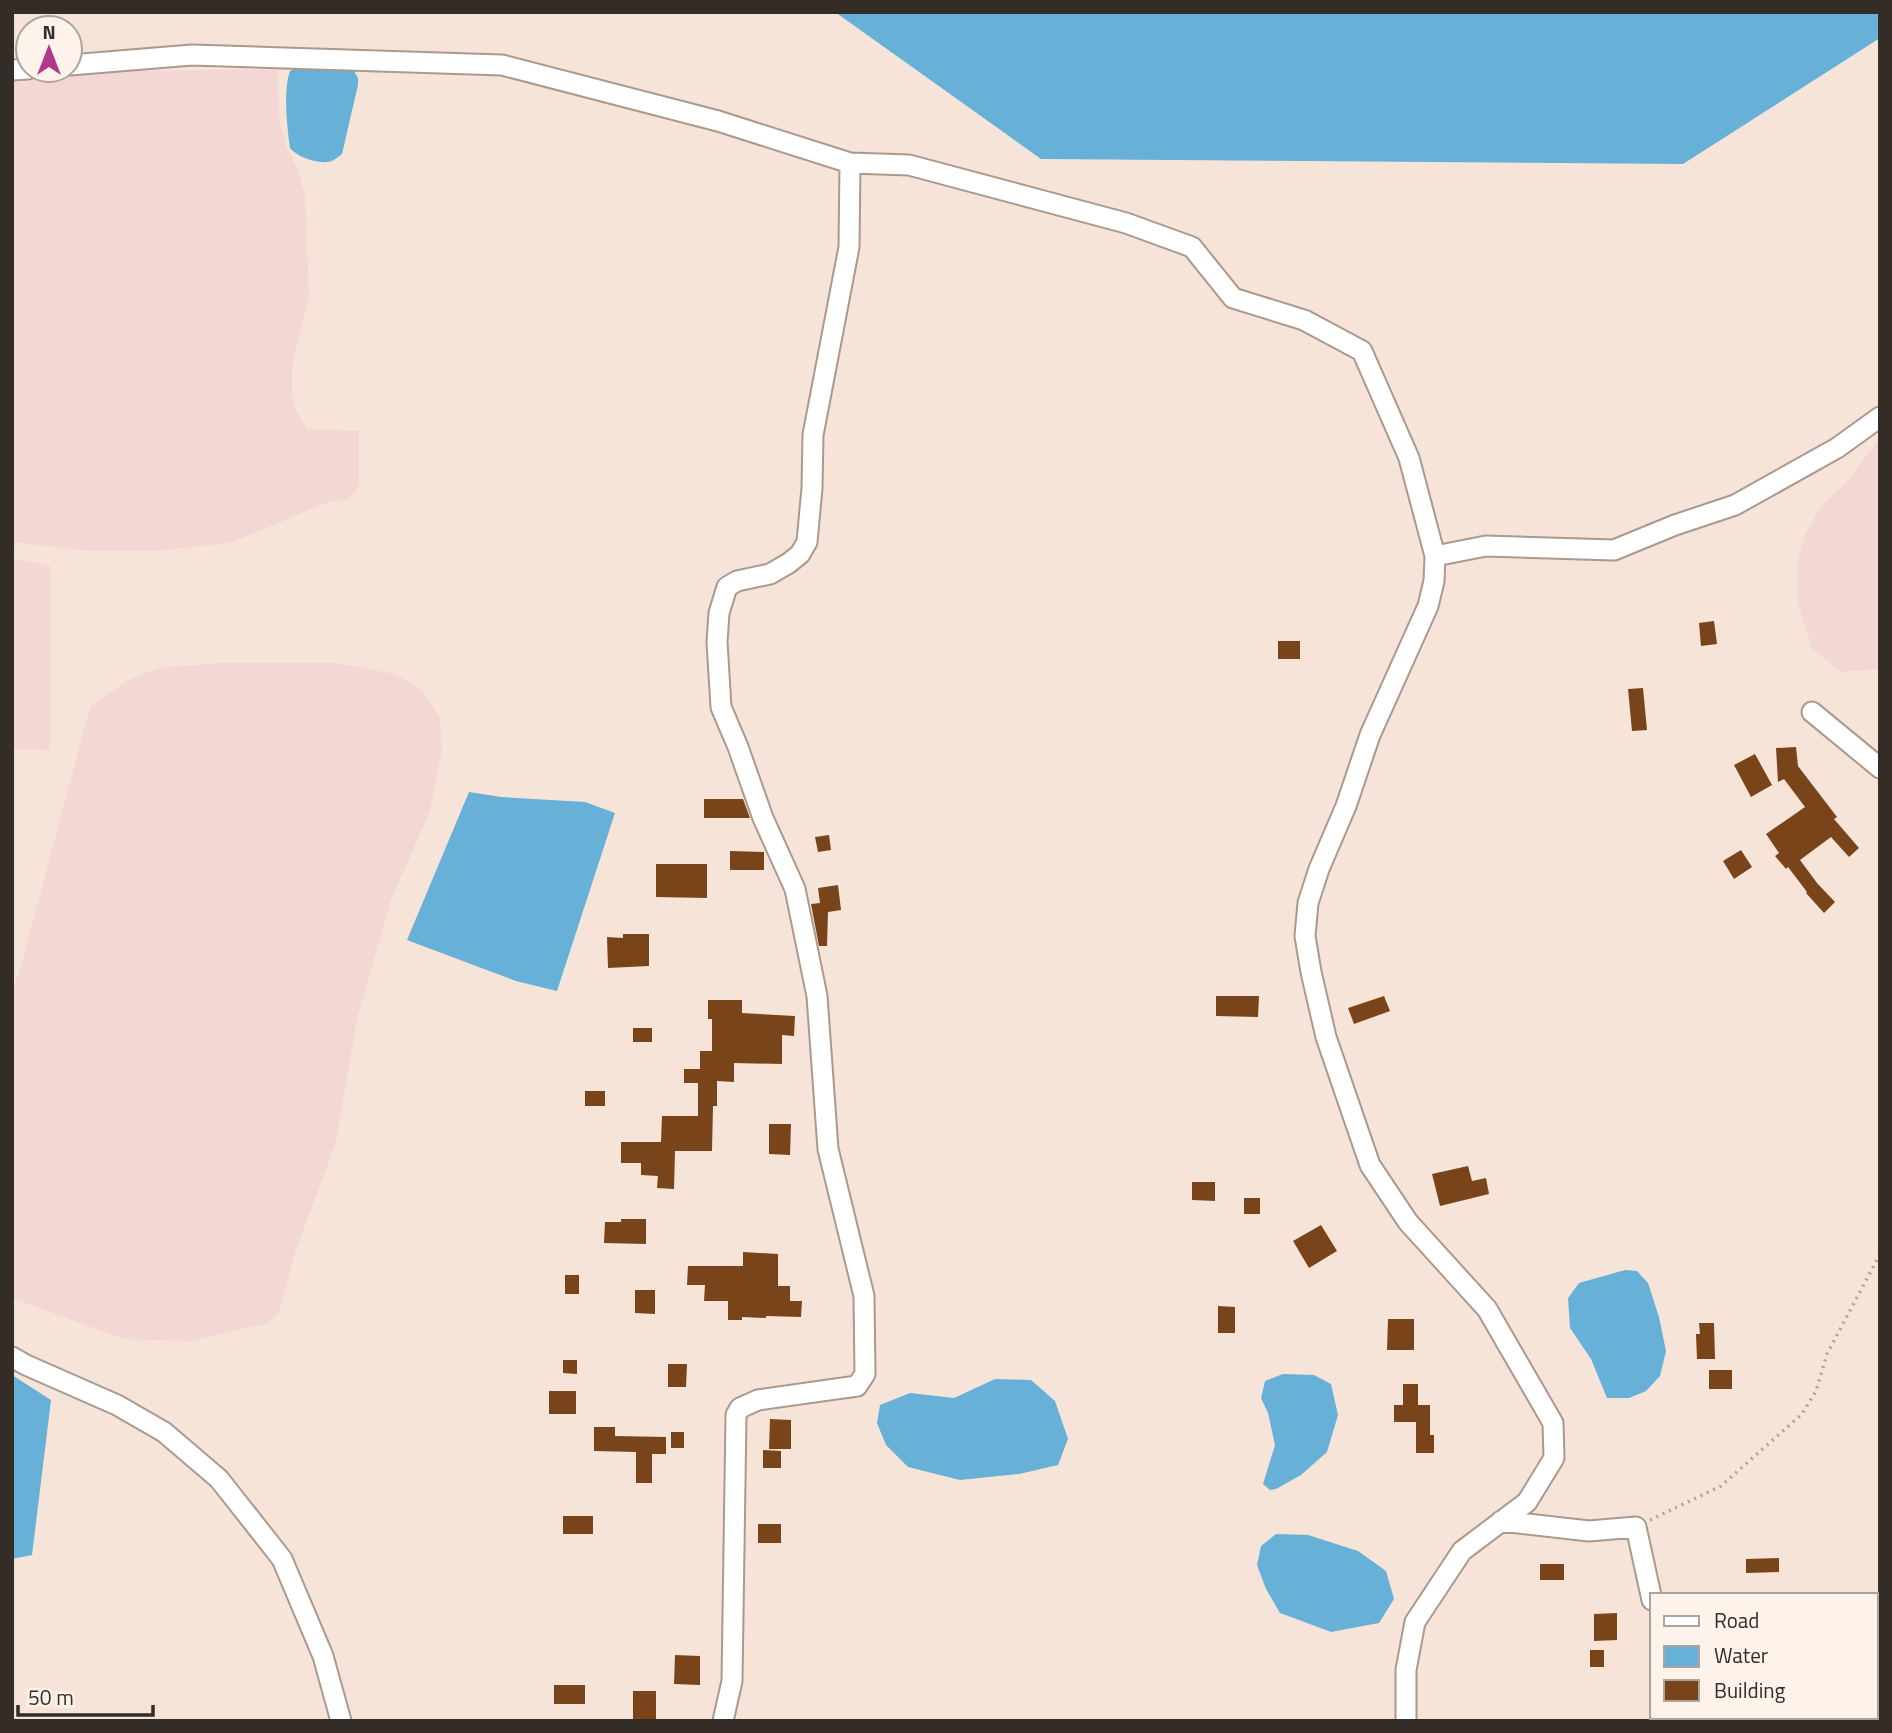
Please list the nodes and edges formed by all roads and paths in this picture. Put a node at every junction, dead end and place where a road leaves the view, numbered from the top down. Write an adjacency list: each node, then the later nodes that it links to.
1 (84, 64): 2 (street)
2 (850, 163): 4 (street); 13 (street)
3 (1880, 416): 4 (street)
4 (1435, 556): 9 (street)
5 (1812, 712): 6 (street)
6 (1880, 768)
7 (1880, 1254): 10 (path)
8 (12, 1357): 12 (street)
9 (1501, 1521): 10 (street); 14 (street)
10 (1636, 1527): 11 (street)
11 (1650, 1593)
12 (341, 1721)
13 (723, 1721)
14 (1406, 1721)

